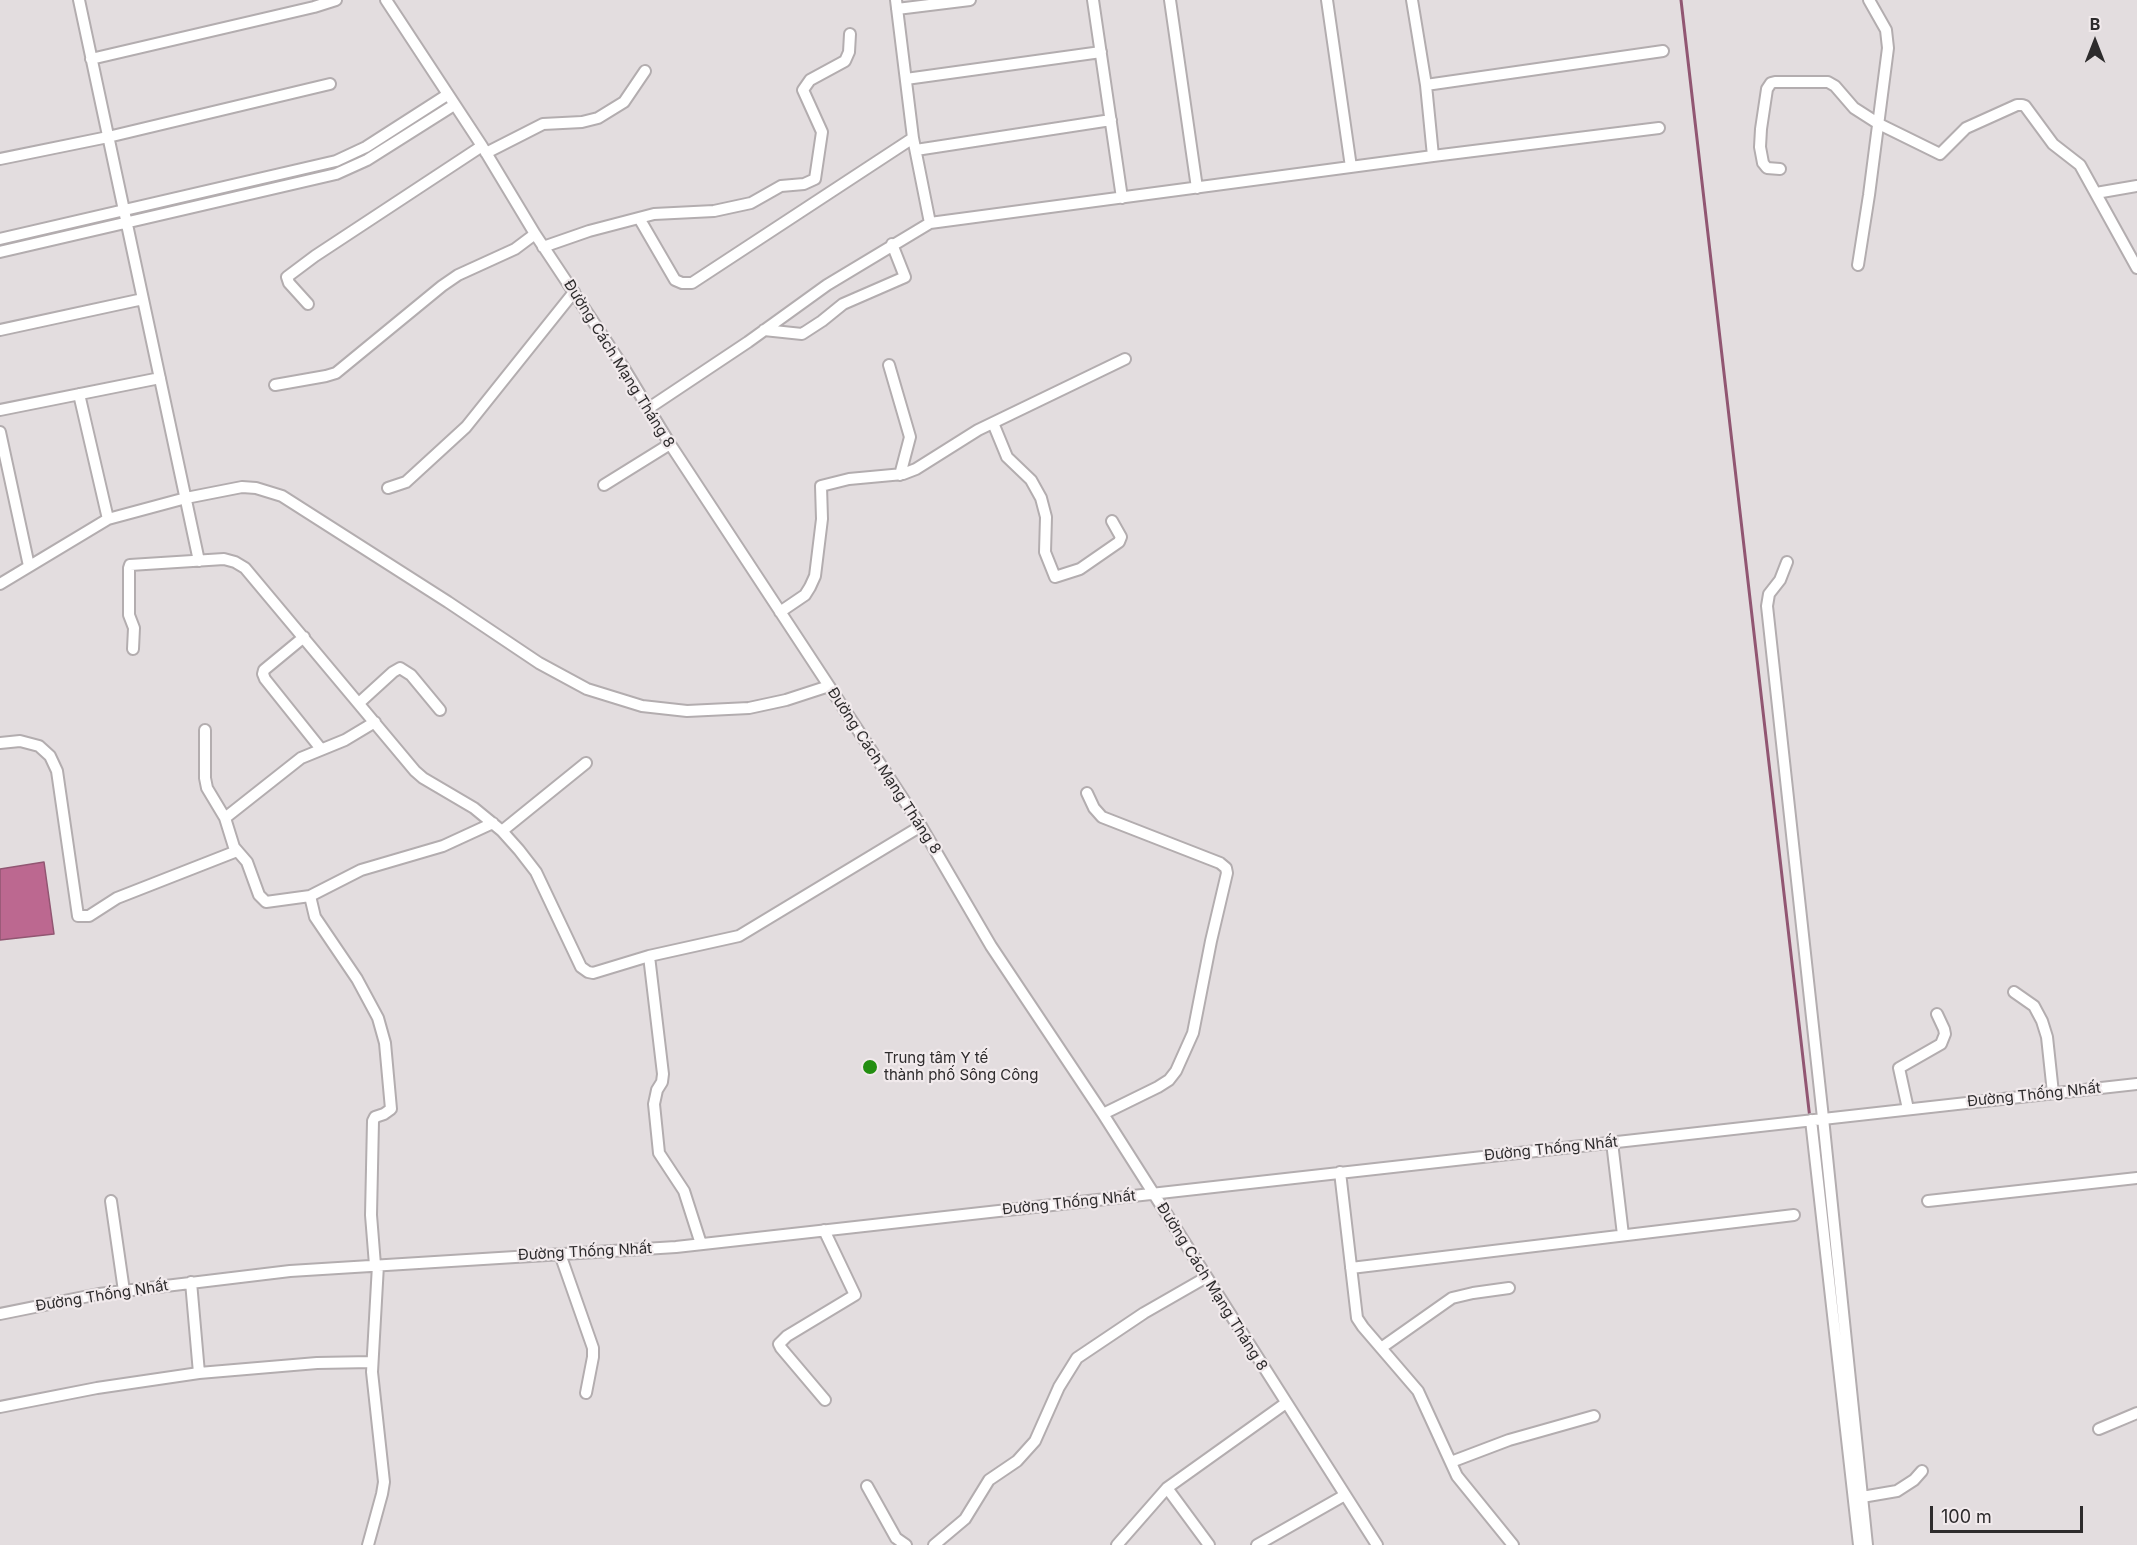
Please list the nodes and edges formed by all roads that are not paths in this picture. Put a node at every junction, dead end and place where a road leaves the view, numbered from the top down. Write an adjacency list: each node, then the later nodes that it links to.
1 (79, 0): 14 (street)
2 (336, 0): 14 (street)
3 (386, 0): 19 (street, Đường Cách Mạng Tháng 8)
4 (970, 0): 10 (street)
5 (1093, 0): 13 (street)
6 (1170, 0): 33 (street)
7 (1327, 0): 30 (street)
8 (1412, 0): 18 (street)
9 (1869, 0): 22 (street)
10 (896, 5): 16 (street)
11 (850, 34): 39 (street)
12 (1663, 51): 18 (street)
13 (1101, 52): 16 (street); 21 (street)
14 (91, 59): 24 (street)
15 (645, 71): 26 (street)
16 (906, 79): 25 (street)
17 (330, 84): 24 (street)
18 (1426, 85): 28 (street)
19 (447, 95): 20 (street, Đường Cách Mạng Tháng 8); 35 (street)
20 (454, 105): 26 (street, Đường Cách Mạng Tháng 8); 37 (street)
21 (1111, 120): 27 (street); 36 (street)
22 (1879, 124): 31 (street); 34 (street); 47 (street)
23 (1659, 128): 28 (street)
24 (108, 137): 29 (street); 38 (street)
25 (914, 138): 27 (street); 39 (street)
26 (484, 149): 42 (street, Đường Cách Mạng Tháng 8); 51 (street)
27 (916, 150): 40 (street)
28 (1433, 156): 30 (street)
29 (0, 159)
30 (1351, 167): 33 (street)
31 (1780, 170)
32 (2137, 186): 34 (street)
33 (1197, 188): 36 (street)
34 (2096, 193): 48 (street)
35 (199, 194): 37 (street); 38 (street)
36 (1122, 198): 40 (street)
37 (201, 206): 41 (street)
38 (124, 211): 41 (street); 43 (street)
39 (639, 218): 45 (street)
40 (930, 223): 44 (street)
41 (127, 224): 46 (street); 50 (street)
42 (535, 234): 45 (street, Đường Cách Mạng Tháng 8); 57 (street)
43 (0, 239)
44 (892, 244): 53 (street); 53 (street)
45 (543, 247): 49 (street, Đường Cách Mạng Tháng 8)
46 (0, 252)
47 (1858, 265)
48 (2137, 268)
49 (574, 292): 59 (street, Đường Cách Mạng Tháng 8); 66 (street)
50 (143, 299): 52 (street); 56 (street)
51 (308, 304)
52 (0, 330)
53 (764, 330): 59 (street)
54 (1125, 359): 61 (street)
55 (890, 365): 64 (street)
56 (160, 378): 58 (street); 67 (street)
57 (275, 385)
58 (79, 394): 60 (street); 68 (street)
59 (649, 408): 63 (street, Đường Cách Mạng Tháng 8)
60 (0, 410)
61 (993, 423): 64 (street); 69 (street)
62 (0, 432): 72 (street)
63 (670, 444): 65 (street); 74 (street, Đường Cách Mạng Tháng 8)
64 (900, 475): 74 (street)
65 (604, 485)
66 (388, 488)
67 (186, 498): 68 (street); 70 (street); 77 (street)
68 (108, 519): 72 (street)
69 (1112, 520)
70 (200, 561): 75 (street); 76 (street)
71 (1787, 562): 99 (street)
72 (29, 566): 73 (street)
73 (0, 584)
74 (780, 612): 77 (street, Đường Cách Mạng Tháng 8)
75 (304, 637): 78 (street); 83 (street)
76 (133, 649)
77 (829, 686): 88 (street, Đường Cách Mạng Tháng 8)
78 (359, 703): 79 (street); 80 (street)
79 (440, 710)
80 (375, 722): 83 (street); 87 (street)
81 (205, 730): 86 (street)
82 (0, 743): 90 (street)
83 (321, 749): 86 (street)
84 (586, 763): 89 (street)
85 (1087, 794): 98 (street)
86 (225, 818): 90 (street)
87 (493, 823): 89 (street); 91 (street)
88 (921, 826): 92 (street); 98 (street, Đường Cách Mạng Tháng 8)
89 (502, 831): 92 (street)
90 (237, 851): 91 (street)
91 (310, 896): 111 (street)
92 (649, 956): 109 (street)
93 (2014, 992): 96 (street)
94 (1937, 1014): 97 (street)
95 (2137, 1083): 96 (street, Đường Thống Nhất)
96 (2054, 1093): 97 (street, Đường Thống Nhất)
97 (1908, 1109): 99 (street, Đường Thống Nhất)
98 (1103, 1114): 103 (street, Đường Cách Mạng Tháng 8)
99 (1817, 1119): 100 (street, Đường Thống Nhất); 133 (street); 142 (street)
100 (1612, 1142): 101 (street, Đường Thống Nhất); 108 (street)
101 (1340, 1172): 103 (street, Đường Thống Nhất); 112 (street)
102 (2137, 1178): 105 (street)
103 (1154, 1194): 107 (street, Đường Thống Nhất); 113 (street, Đường Cách Mạng Tháng 8)
104 (111, 1201): 116 (street)
105 (1928, 1201)
106 (1794, 1215): 108 (street)
107 (824, 1230): 109 (street, Đường Thống Nhất); 122 (street)
108 (1623, 1235): 112 (street)
109 (701, 1244): 110 (street, Đường Thống Nhất)
110 (560, 1254): 111 (street, Đường Thống Nhất); 121 (street)
111 (376, 1265): 114 (street, Đường Thống Nhất); 119 (street)
112 (1350, 1268): 118 (street)
113 (1205, 1278): 123 (street, Đường Cách Mạng Tháng 8); 136 (street)
114 (191, 1282): 116 (street, Đường Thống Nhất); 120 (street)
115 (1509, 1288): 118 (street)
116 (124, 1291): 117 (street, Đường Thống Nhất)
117 (0, 1314)
118 (1381, 1348): 128 (street)
119 (372, 1362): 120 (street); 134 (street)
120 (199, 1373): 124 (street)
121 (586, 1392)
122 (825, 1400)
123 (1286, 1403): 131 (street); 132 (street, Đường Cách Mạng Tháng 8)
124 (0, 1407)
125 (2137, 1413): 127 (street)
126 (1594, 1416): 128 (street)
127 (2098, 1429)
128 (1451, 1462): 141 (street)
129 (1922, 1471): 133 (street)
130 (867, 1486): 135 (street)
131 (1167, 1488): 137 (street); 138 (street)
132 (1345, 1496): 139 (street); 140 (street, Đường Cách Mạng Tháng 8)
133 (1862, 1497): 143 (street)
134 (368, 1545)
135 (906, 1545)
136 (934, 1545)
137 (1117, 1545)
138 (1209, 1545)
139 (1257, 1545)
140 (1377, 1545)
141 (1513, 1545)
142 (1859, 1545)
143 (1867, 1545)

